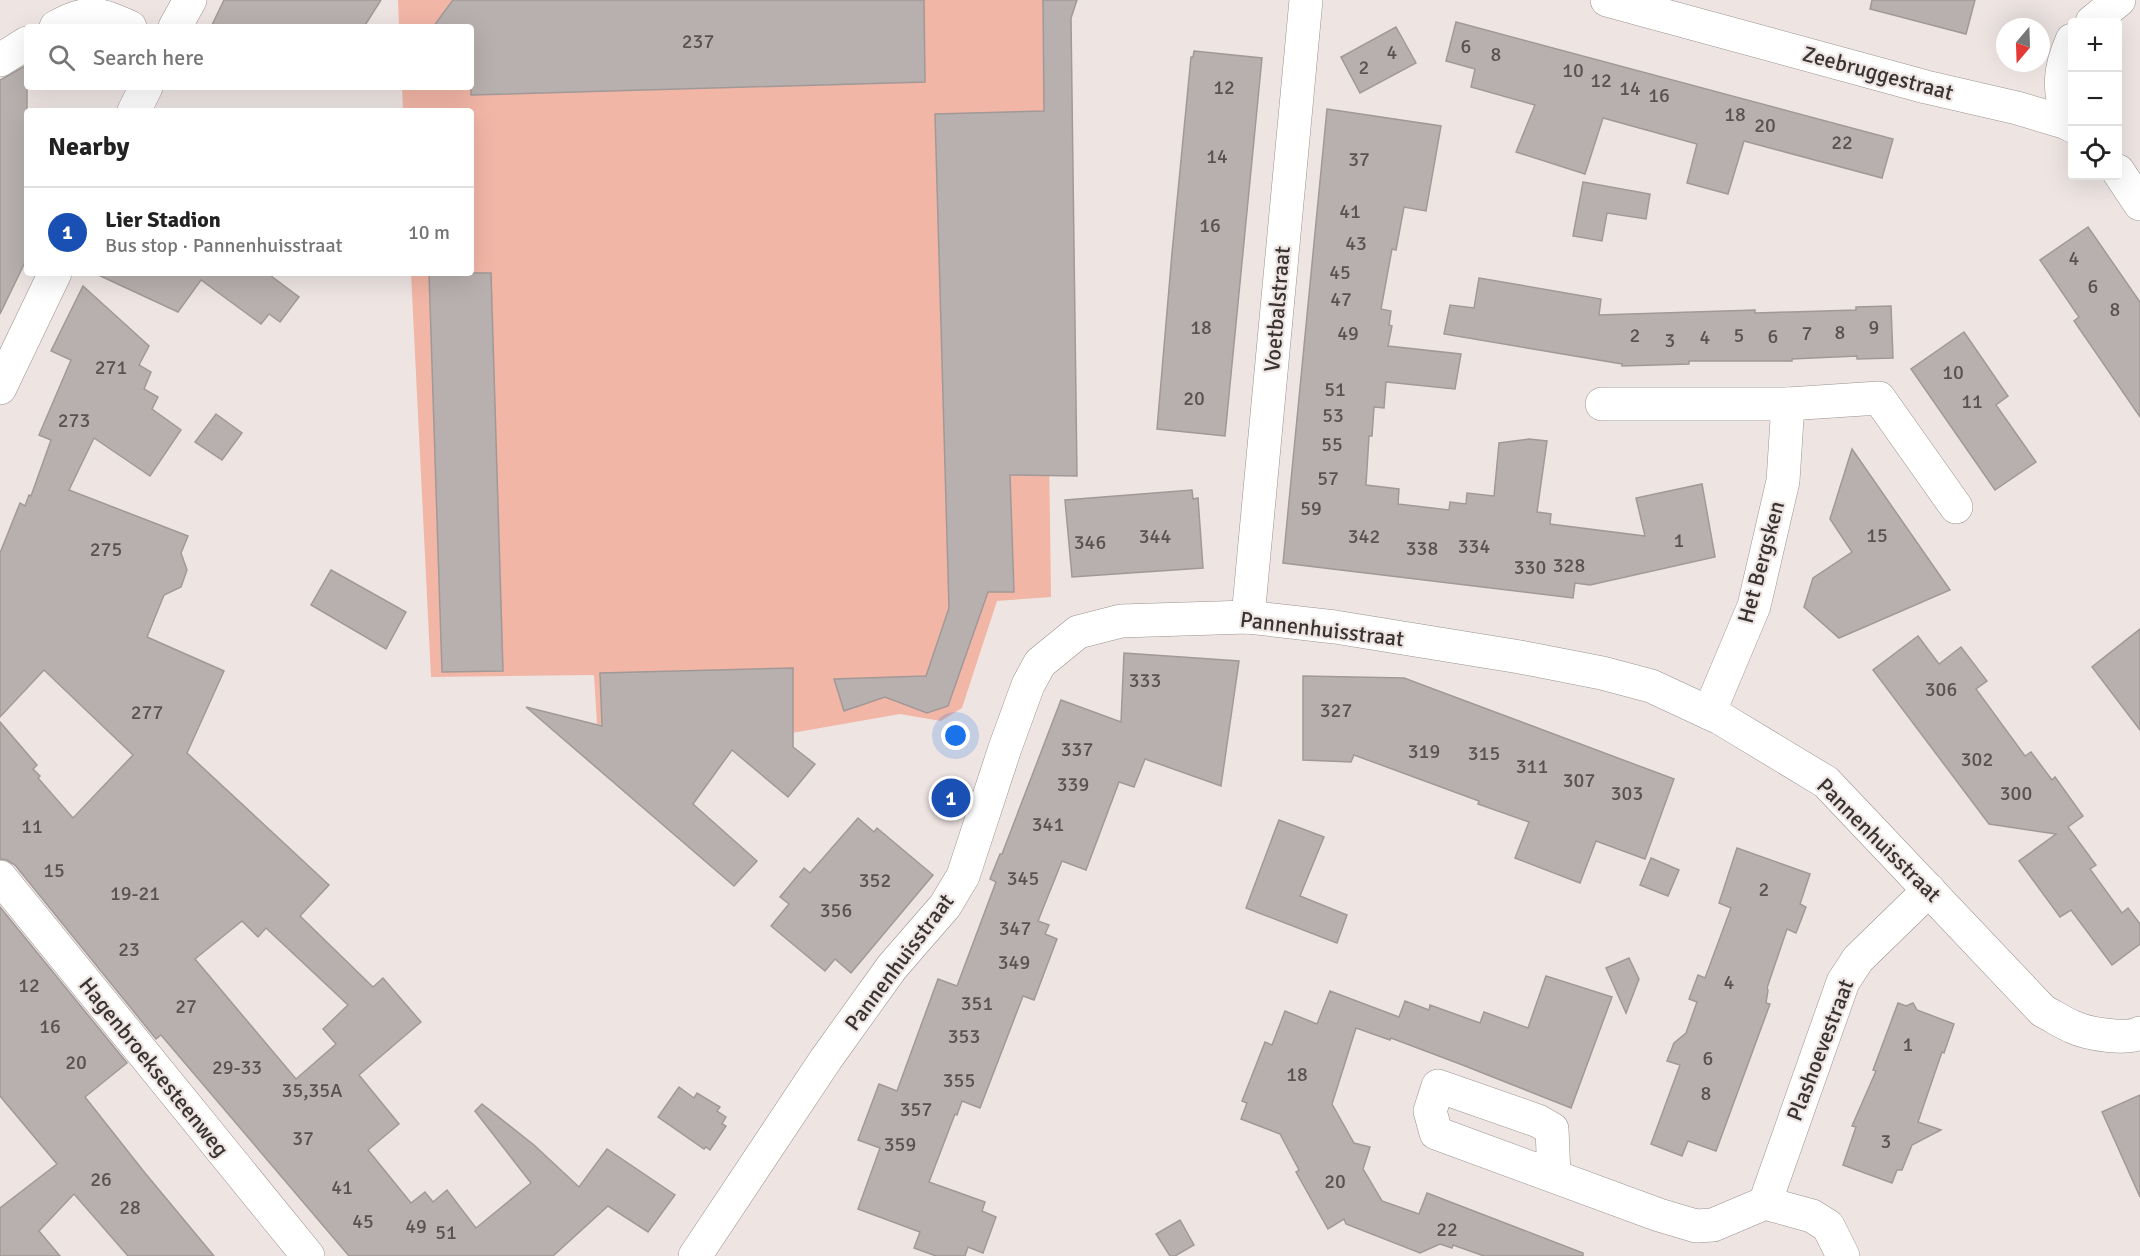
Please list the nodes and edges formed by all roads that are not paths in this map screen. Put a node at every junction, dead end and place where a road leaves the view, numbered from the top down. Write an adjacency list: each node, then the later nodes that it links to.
1 (190, 0): 8 (street)
2 (1307, 0): 23 (street, Voetbalstraat)
3 (2119, 0): 5 (street)
4 (1627, 3): 15 (street, Zeebruggestraat)
5 (2097, 18)
6 (61, 24): 7 (street)
7 (123, 24)
8 (177, 24)
9 (24, 45): 11 (street)
10 (2068, 50): 14 (street, Zeebruggestraat)
11 (0, 60)
12 (144, 90): 13 (street)
13 (136, 108)
14 (2068, 116)
15 (2068, 123)
16 (2122, 177): 17 (street)
17 (2140, 204)
18 (54, 276): 19 (street)
19 (0, 388)
20 (1602, 404): 21 (street)
21 (1788, 404): 22 (street); 24 (street, Het Bergsken)
22 (1956, 507)
23 (1248, 617): 24 (street, Pannenhuisstraat); 31 (street, Pannenhuisstraat)
24 (1709, 713): 26 (street, Pannenhuisstraat)
25 (0, 877): 30 (street, Hagenbroeksesteenweg)
26 (1929, 890): 27 (street, Pannenhuisstraat); 29 (street, Plashoevestraat)
27 (2140, 1033)
28 (1554, 1176): 29 (street)
29 (1765, 1203): 32 (street)
30 (308, 1256)
31 (695, 1256)
32 (1843, 1256)

